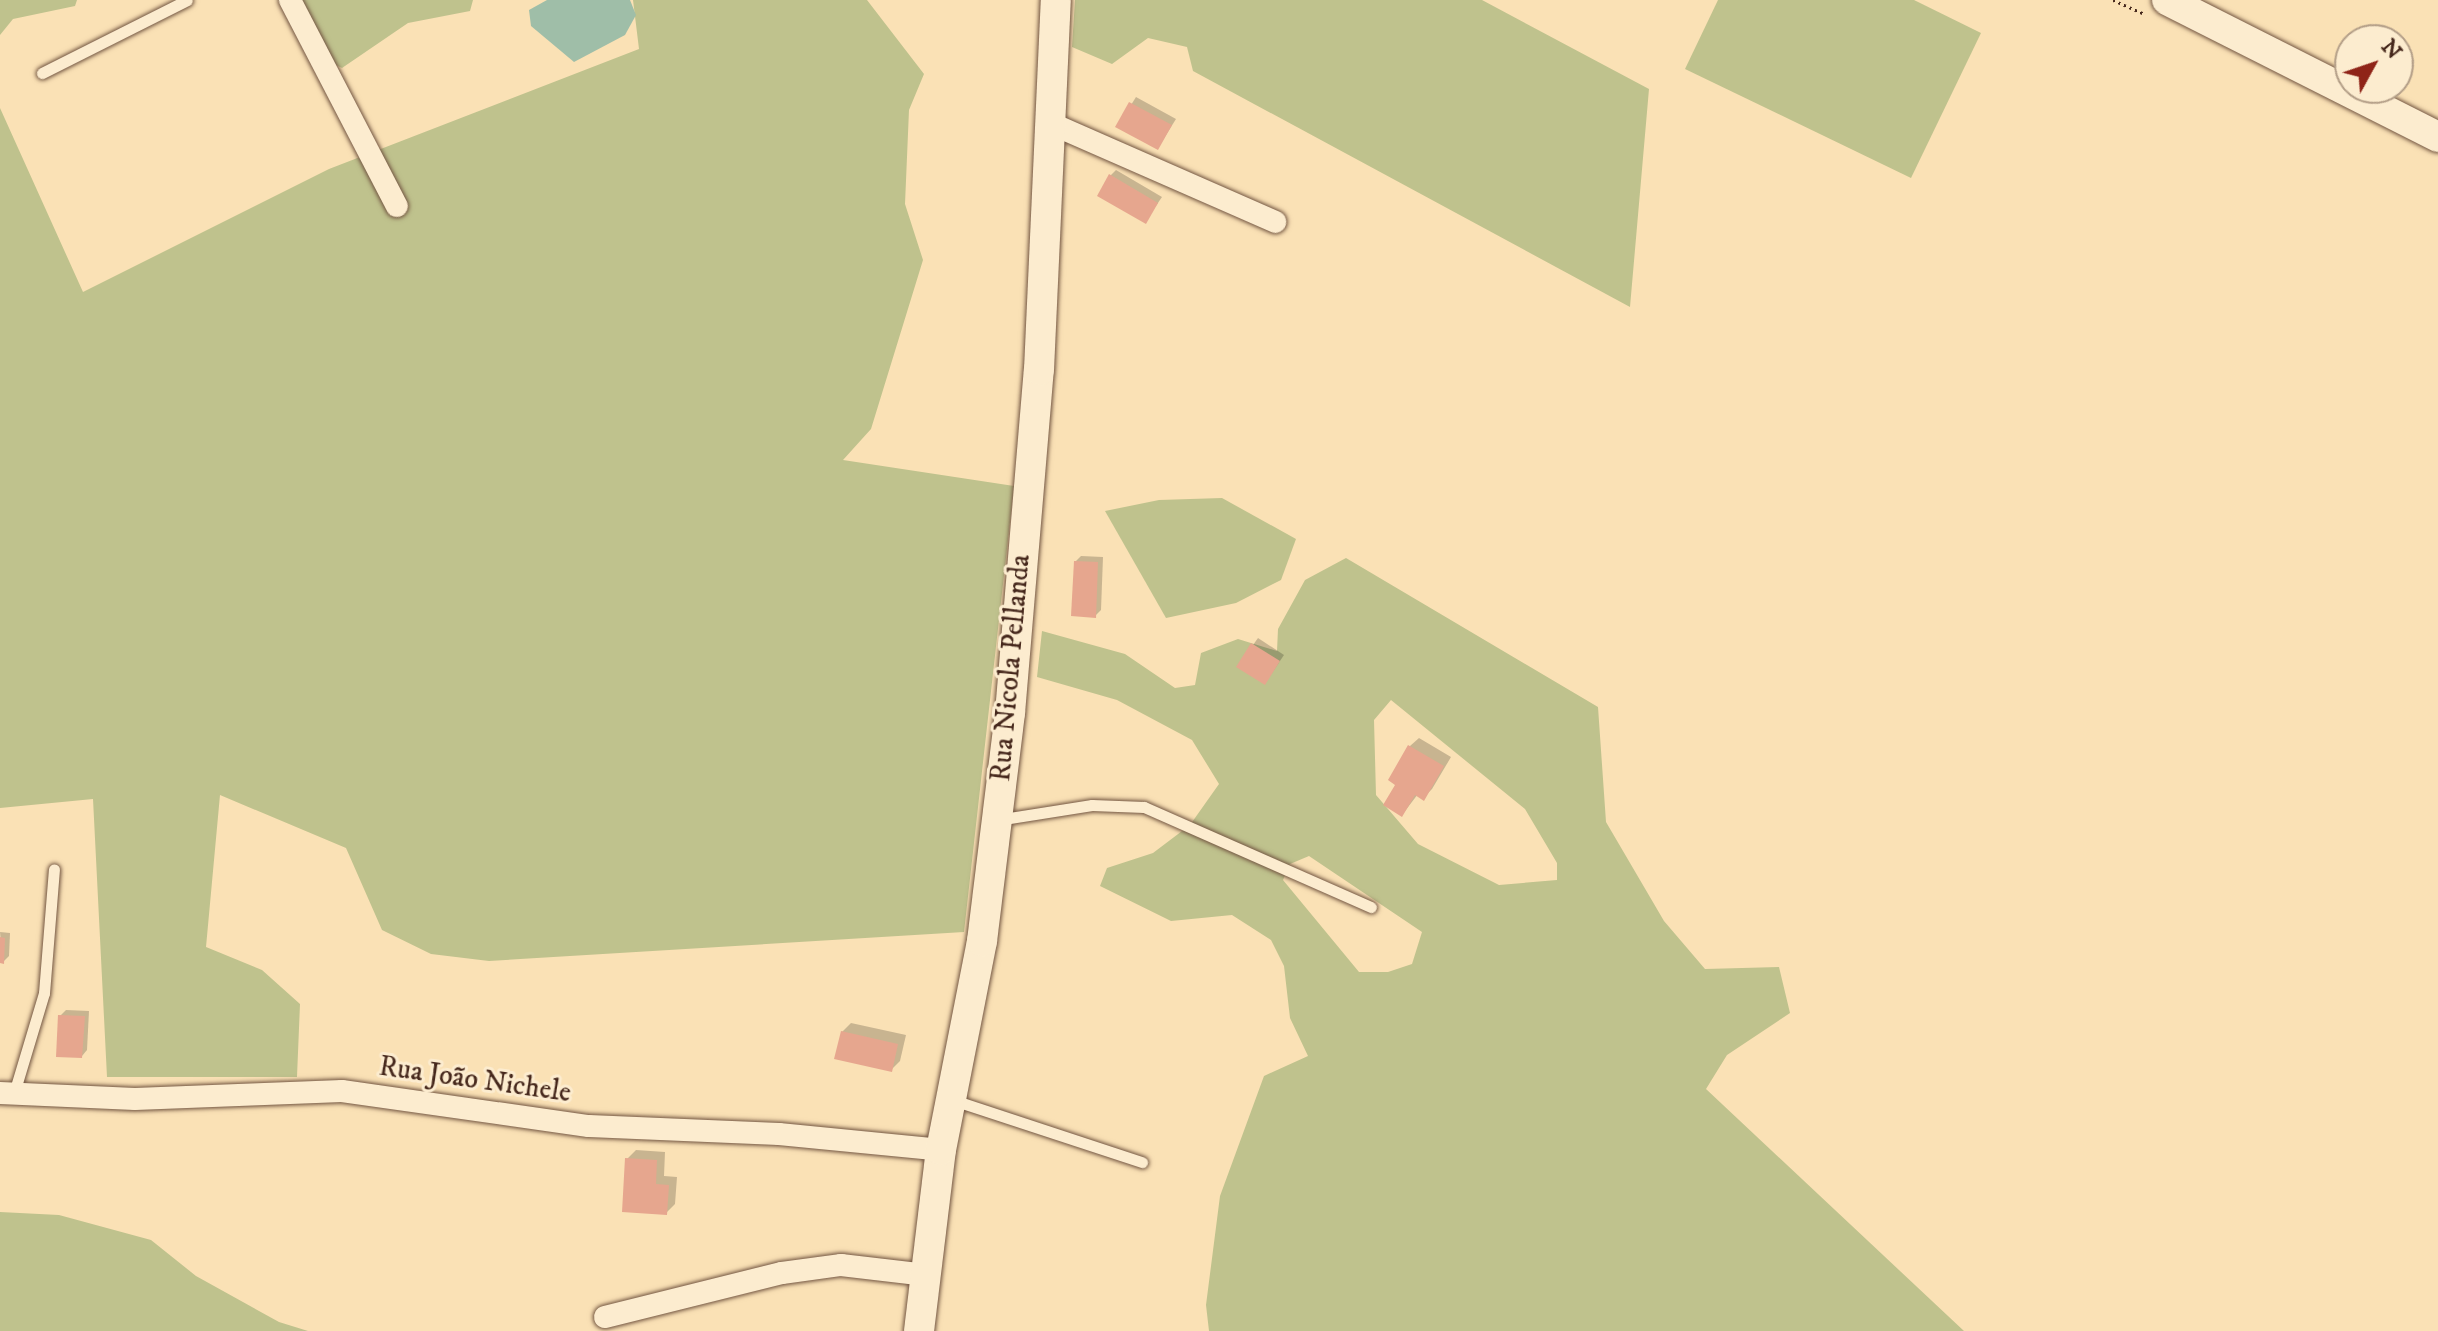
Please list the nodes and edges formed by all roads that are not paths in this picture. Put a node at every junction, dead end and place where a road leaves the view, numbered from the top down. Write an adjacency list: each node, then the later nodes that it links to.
1 (187, 0): 5 (lane)
2 (290, 0): 8 (street)
3 (1056, 0): 6 (main road, Rua Nicola Pellanda)
4 (2167, 0): 7 (main road)
5 (42, 73)
6 (1050, 123): 9 (street); 10 (main road, Rua Nicola Pellanda)
7 (2438, 137)
8 (397, 206)
9 (1275, 222)
10 (997, 820): 12 (lane); 14 (main road, Rua Nicola Pellanda)
11 (54, 869): 13 (lane)
12 (1371, 907)
13 (7, 1093): 15 (street, Rua João Nichele)
14 (953, 1100): 15 (main road, Rua Nicola Pellanda); 16 (lane)
15 (941, 1150): 17 (main road, Rua Nicola Pellanda)
16 (1142, 1162)
17 (926, 1275): 18 (street); 19 (main road, Rua Nicola Pellanda)
18 (605, 1317)
19 (919, 1331)

